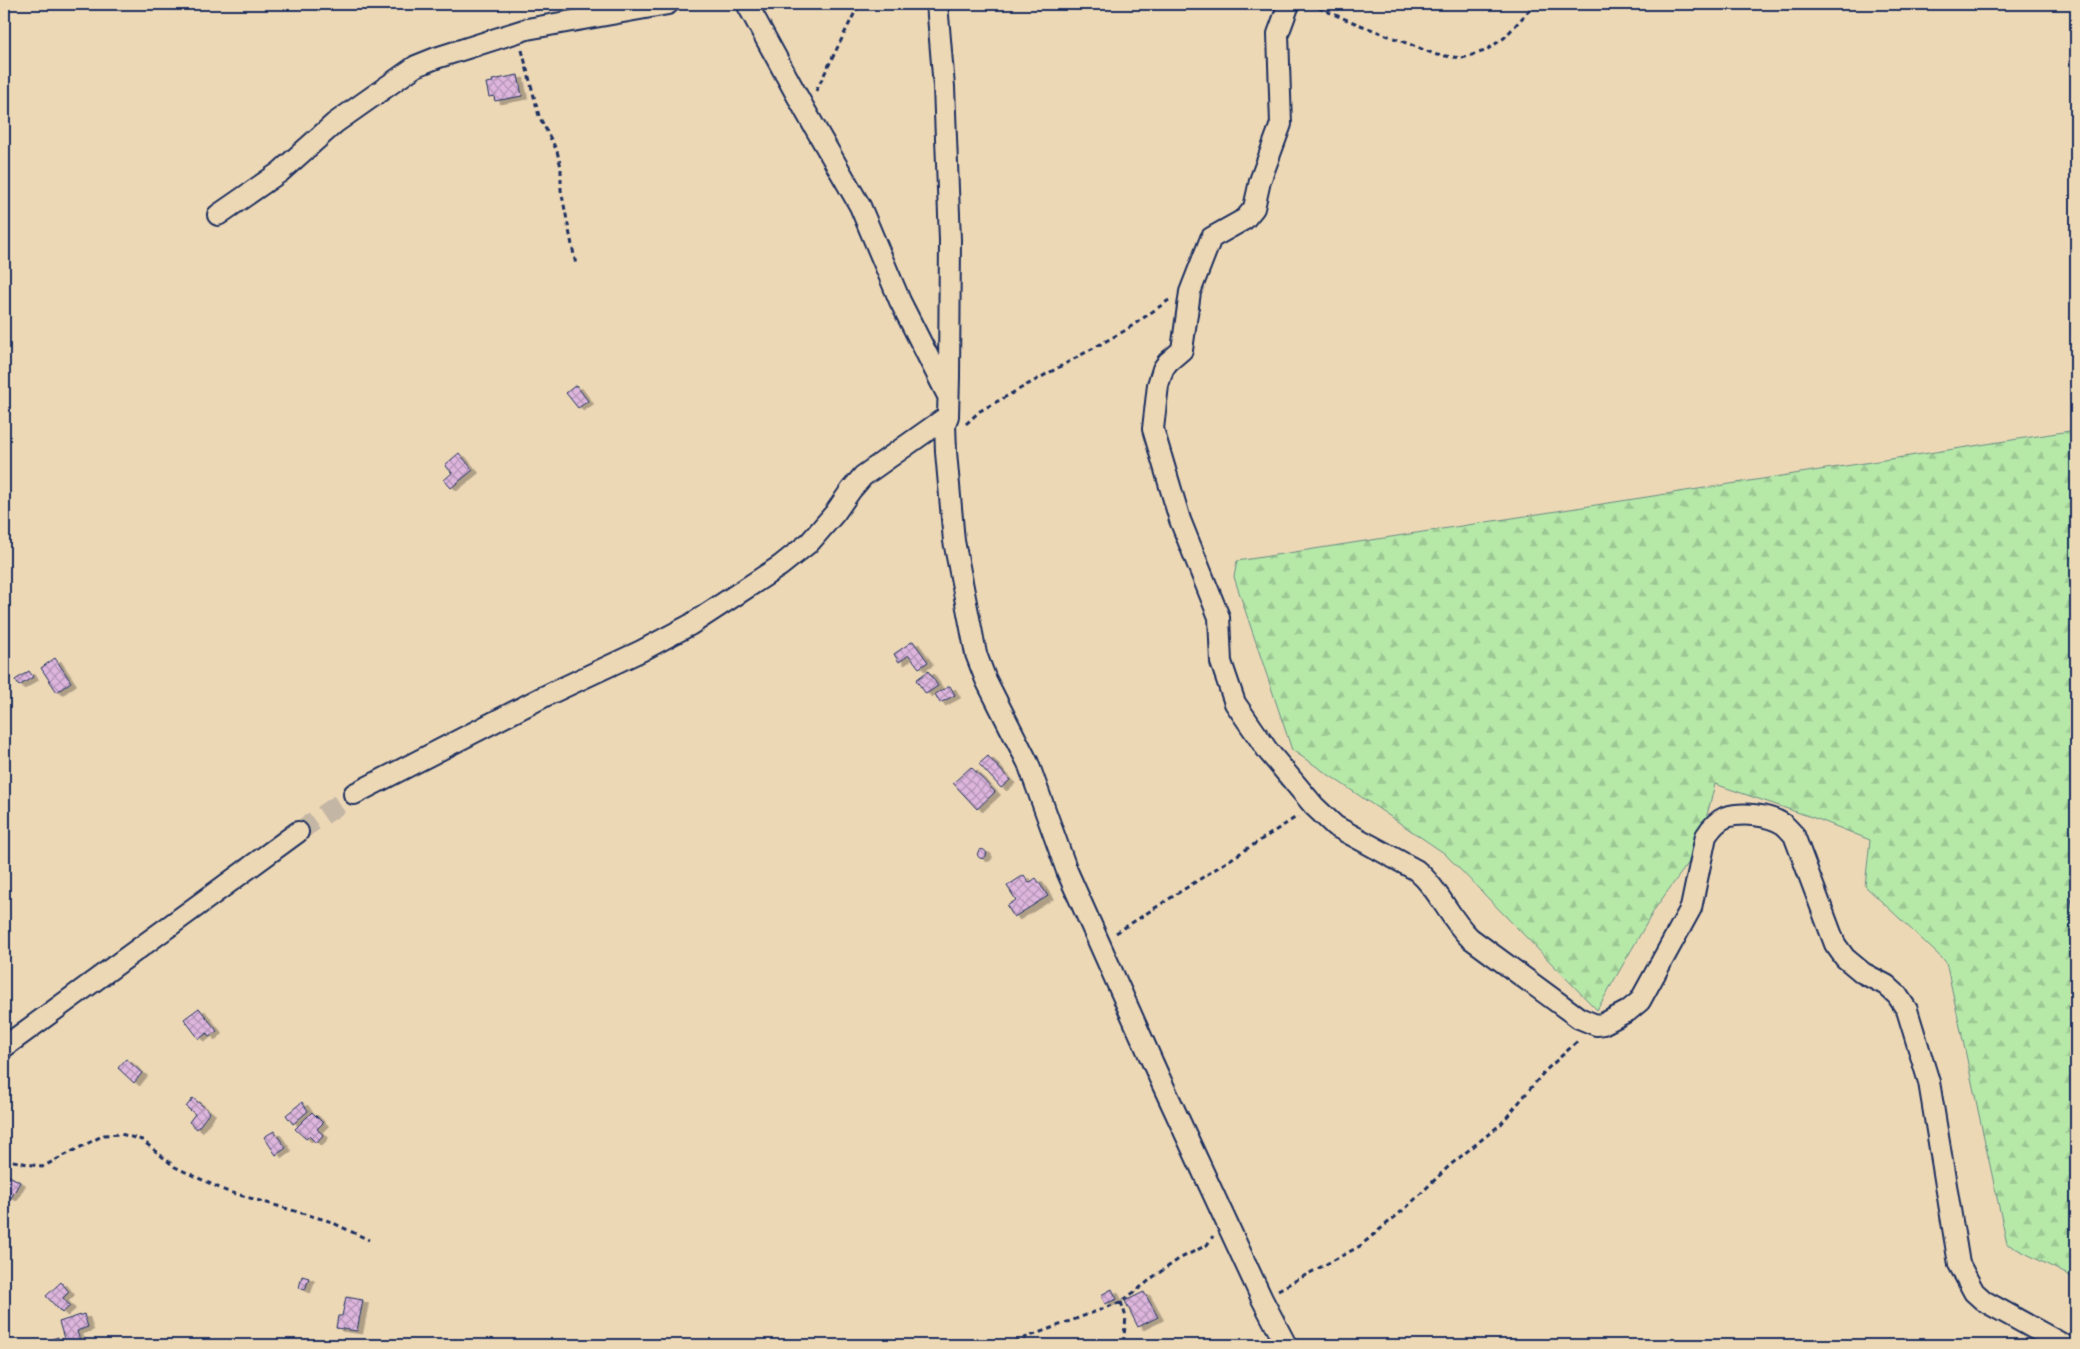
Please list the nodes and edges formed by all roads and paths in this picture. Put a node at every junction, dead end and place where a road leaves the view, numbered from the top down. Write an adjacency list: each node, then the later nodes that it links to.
1 (668, 4): 8 (street)
2 (747, 4): 9 (street)
3 (859, 4): 9 (path)
4 (936, 4): 13 (street)
5 (1288, 4): 12 (street)
6 (1310, 4): 7 (path)
7 (1535, 4)
8 (518, 32): 10 (street); 11 (path)
9 (806, 112): 13 (street)
10 (218, 215)
11 (576, 265)
12 (1194, 282): 14 (path); 16 (street)
13 (948, 406): 14 (street); 15 (street)
14 (946, 452): 18 (street)
15 (354, 794)
16 (1314, 806): 18 (path); 19 (street)
17 (298, 832): 20 (street)
18 (1100, 943): 22 (street)
19 (1596, 1025): 24 (path); 29 (street)
20 (4, 1047)
21 (4, 1159): 23 (path)
22 (1224, 1217): 24 (street); 25 (path)
23 (369, 1240)
24 (1262, 1299): 28 (street)
25 (1121, 1302): 26 (path); 27 (path)
26 (1006, 1345)
27 (1123, 1345)
28 (1286, 1345)
29 (2064, 1345)

